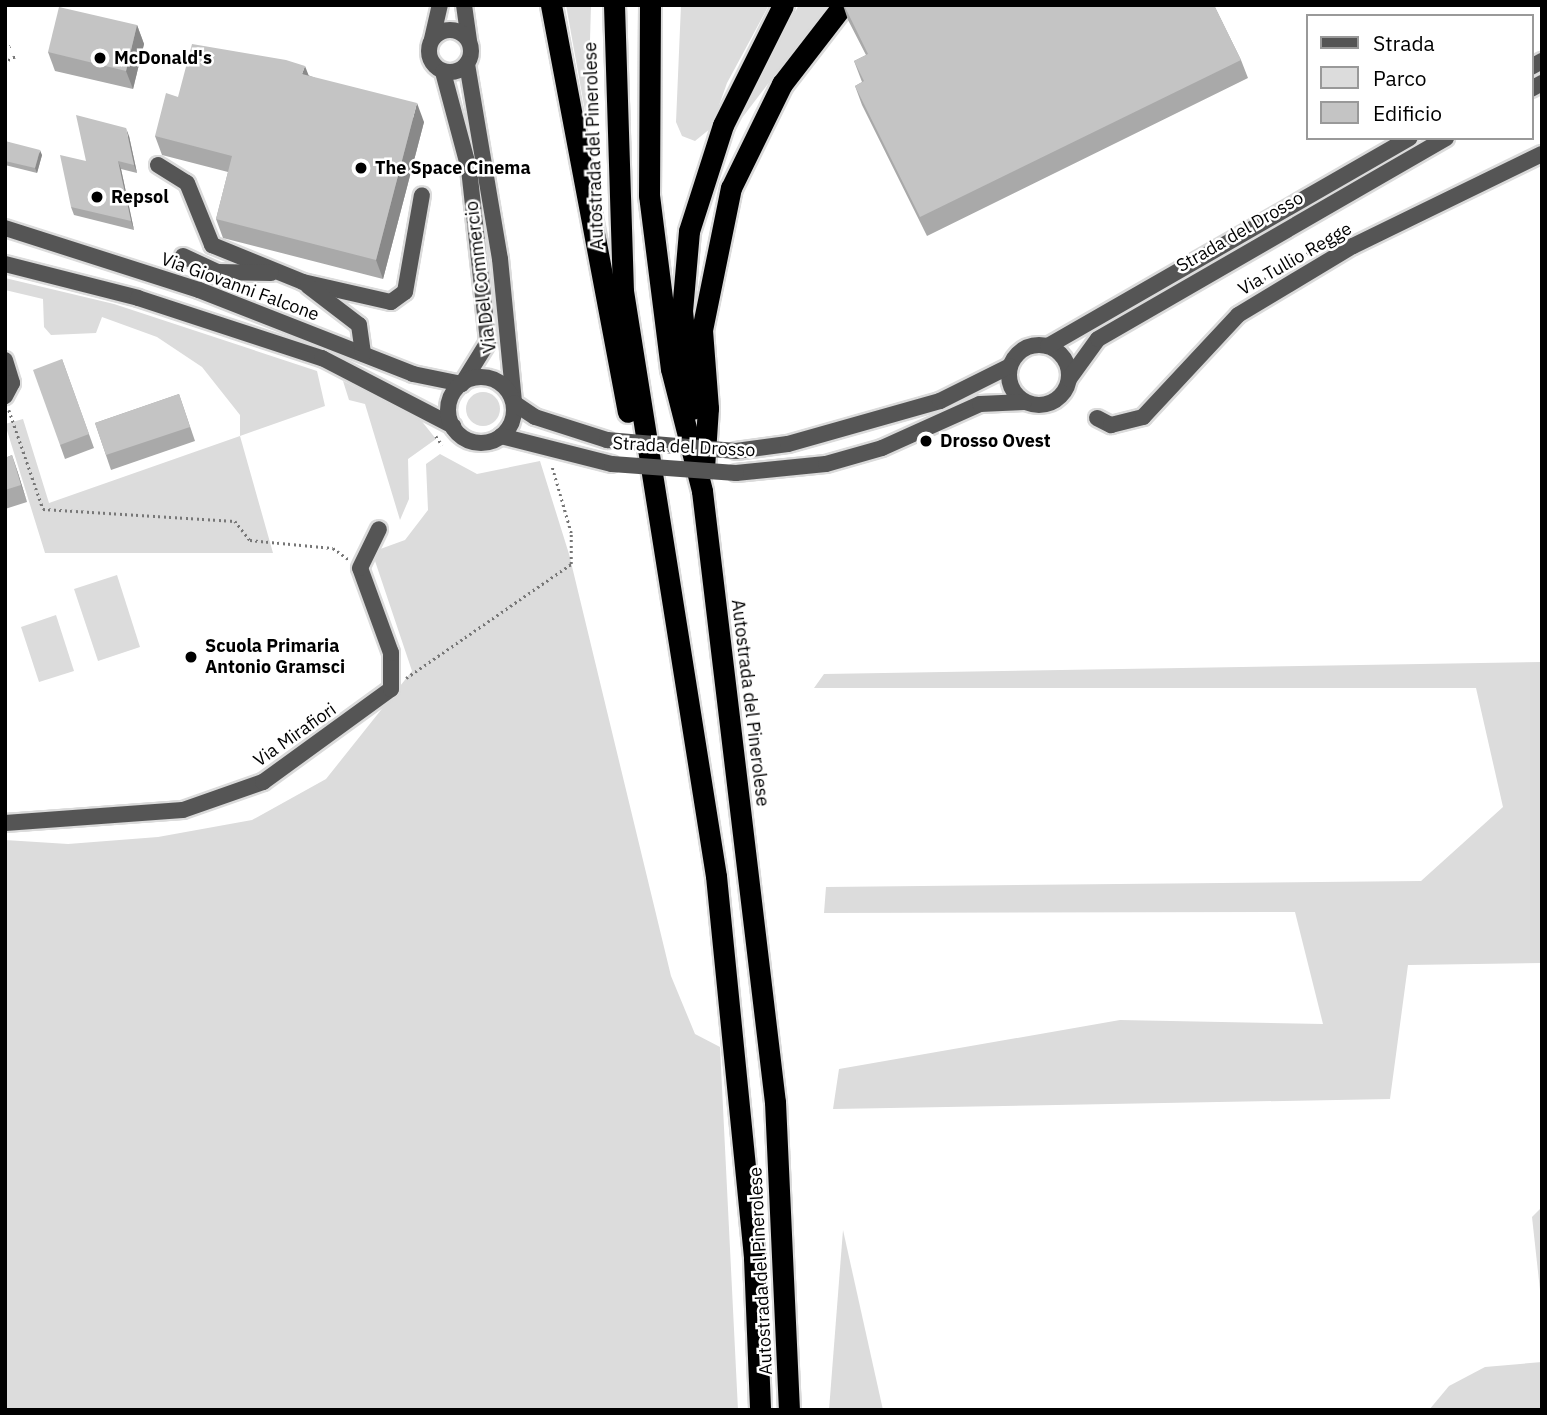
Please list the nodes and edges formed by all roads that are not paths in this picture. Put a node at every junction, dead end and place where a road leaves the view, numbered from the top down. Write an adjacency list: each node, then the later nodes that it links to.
1 (440, 5): 8 (street)
2 (464, 5): 9 (street)
3 (551, 5): 36 (highway)
4 (614, 5): 36 (highway, Autostrada del Pinerolese)
5 (650, 5): 34 (highway, Autostrada del Pinerolese)
6 (783, 5): 34 (highway)
7 (843, 5): 34 (highway)
8 (432, 39): 9 (street); 11 (street)
9 (469, 40): 10 (street)
10 (467, 64): 11 (street); 30 (street, Via Del Commercio)
11 (443, 72): 27 (street, Via Del Commercio)
12 (1406, 140): 22 (street, Strada del Drosso)
13 (1443, 140): 26 (street, Strada del Drosso)
14 (1542, 154): 31 (street, Via Tullio Regge)
15 (158, 165): 20 (street)
16 (422, 195): 21 (street)
17 (5, 228): 23 (street, Via Giovanni Falcone)
18 (183, 256): 20 (street)
19 (5, 264): 32 (street)
20 (281, 273): 21 (street)
21 (303, 282): 23 (street)
22 (1048, 346): 25 (street); 26 (street)
23 (363, 354): 27 (street, Via Giovanni Falcone)
24 (5, 360): 28 (street)
25 (1010, 366): 29 (street); 30 (street, Strada del Drosso, bridge)
26 (1069, 379): 29 (street)
27 (462, 384): 30 (street, Via Giovanni Falcone); 32 (street)
28 (5, 398)
29 (1024, 402): 33 (street, Strada del Drosso, bridge)
30 (514, 403): 33 (street)
31 (1097, 418)
32 (453, 426): 33 (street)
33 (501, 436)
34 (702, 491): 39 (highway, Autostrada del Pinerolese)
35 (379, 530): 37 (street, Via Mirafiori)
36 (672, 602): 38 (highway, Autostrada del Pinerolese)
37 (5, 823)
38 (760, 1410)
39 (789, 1410)

